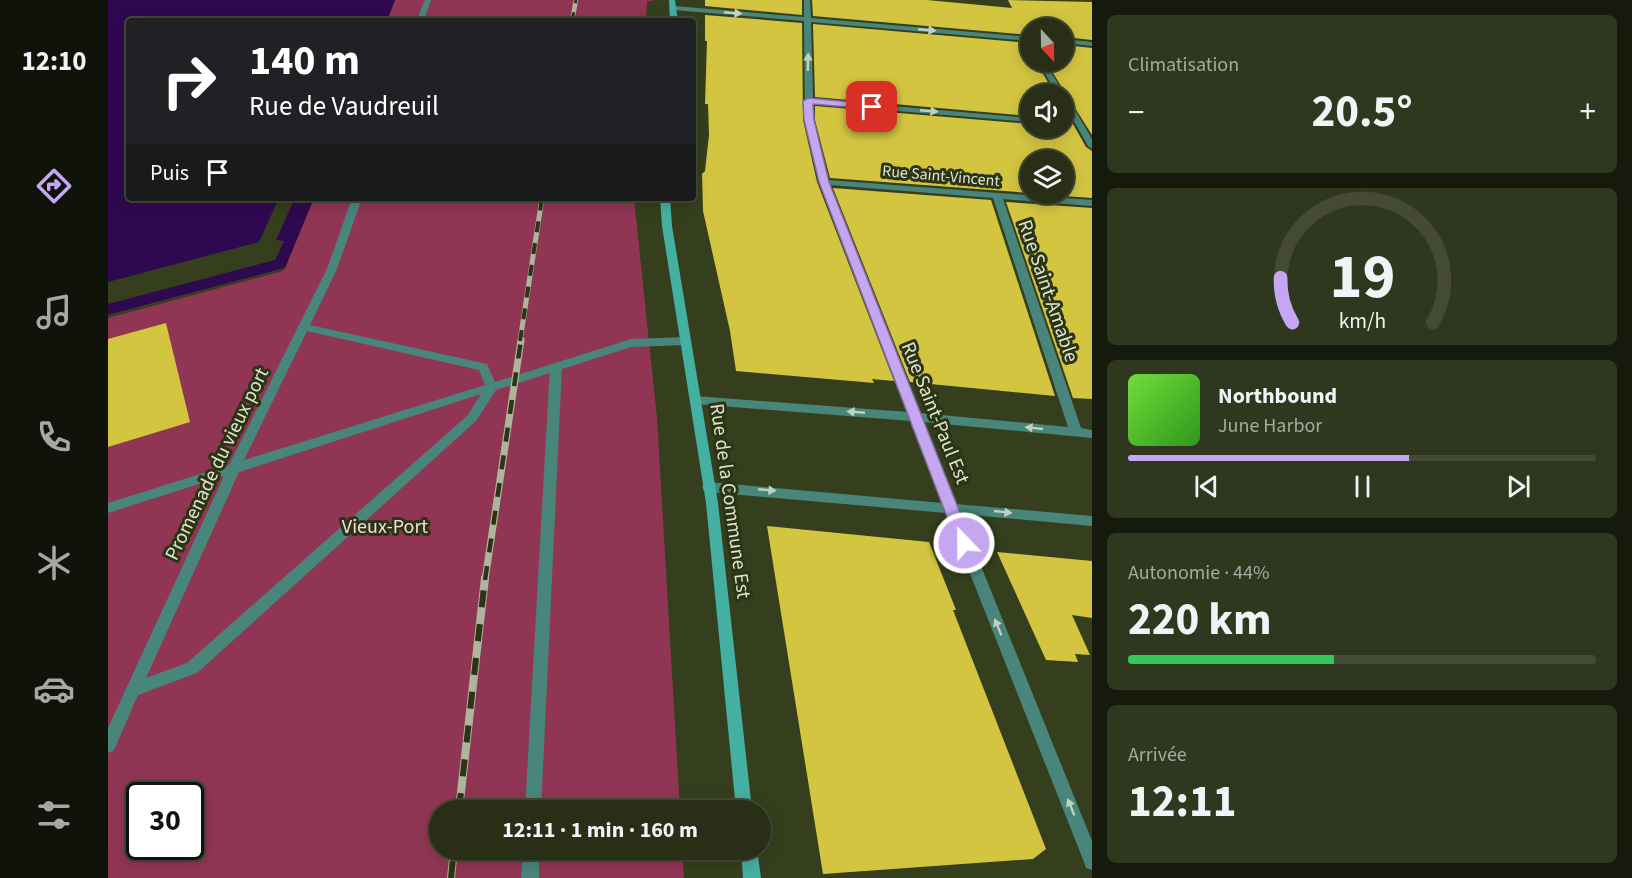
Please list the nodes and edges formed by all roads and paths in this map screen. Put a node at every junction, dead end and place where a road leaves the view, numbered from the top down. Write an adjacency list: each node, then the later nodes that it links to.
1 (428, 0): 4 (street)
2 (807, 0): 5 (street, Rue Saint-Paul Est)
3 (673, 4): 5 (street, one-way to 5)
4 (421, 18)
5 (808, 20): 6 (street, one-way to 6); 9 (street, Rue Saint-Paul Est, one-way to 5)
6 (1020, 39)
7 (1074, 42): 8 (street)
8 (1092, 44)
9 (808, 101): 11 (street, one-way to 11); 15 (street, Rue Saint-Paul Est)
10 (1074, 115): 13 (street)
11 (1020, 119)
12 (1074, 124): 13 (street)
13 (1079, 124): 14 (street)
14 (1092, 146)
15 (824, 182): 16 (street, Rue Saint-Vincent); 25 (street, Rue Saint-Paul Est)
16 (997, 196): 19 (street, Rue Saint-Vincent); 26 (street, Rue Saint-Amable)
17 (356, 201): 20 (street, Promenade du vieux port)
18 (665, 201): 21 (street, Rue de la Commune Est)
19 (1092, 203)
20 (305, 327): 23 (street); 28 (street, Promenade du vieux port)
21 (686, 341): 22 (street); 24 (street, Rue de la Commune Est)
22 (556, 366): 23 (street); 35 (street)
23 (492, 387): 28 (street); 33 (street)
24 (695, 400): 25 (street, one-way to 24); 29 (street, Rue de la Commune Est)
25 (914, 417): 26 (street, one-way to 25); 30 (street, Rue Saint-Paul Est)
26 (1076, 432): 27 (street)
27 (1092, 434)
28 (234, 468): 31 (street); 33 (street, Promenade du vieux port)
29 (708, 487): 30 (street, one-way to 30); 36 (street, Rue de la Commune Est)
30 (950, 507): 32 (street, one-way to 32); 39 (street, Rue Saint-Paul Est, one-way to 30)
31 (108, 508)
32 (1092, 521)
33 (131, 691): 34 (street, Promenade du vieux port)
34 (108, 745)
35 (534, 800)
36 (743, 800)
37 (531, 860): 40 (street)
38 (750, 860): 41 (street)
39 (1092, 862)
40 (530, 878)
41 (752, 878)

